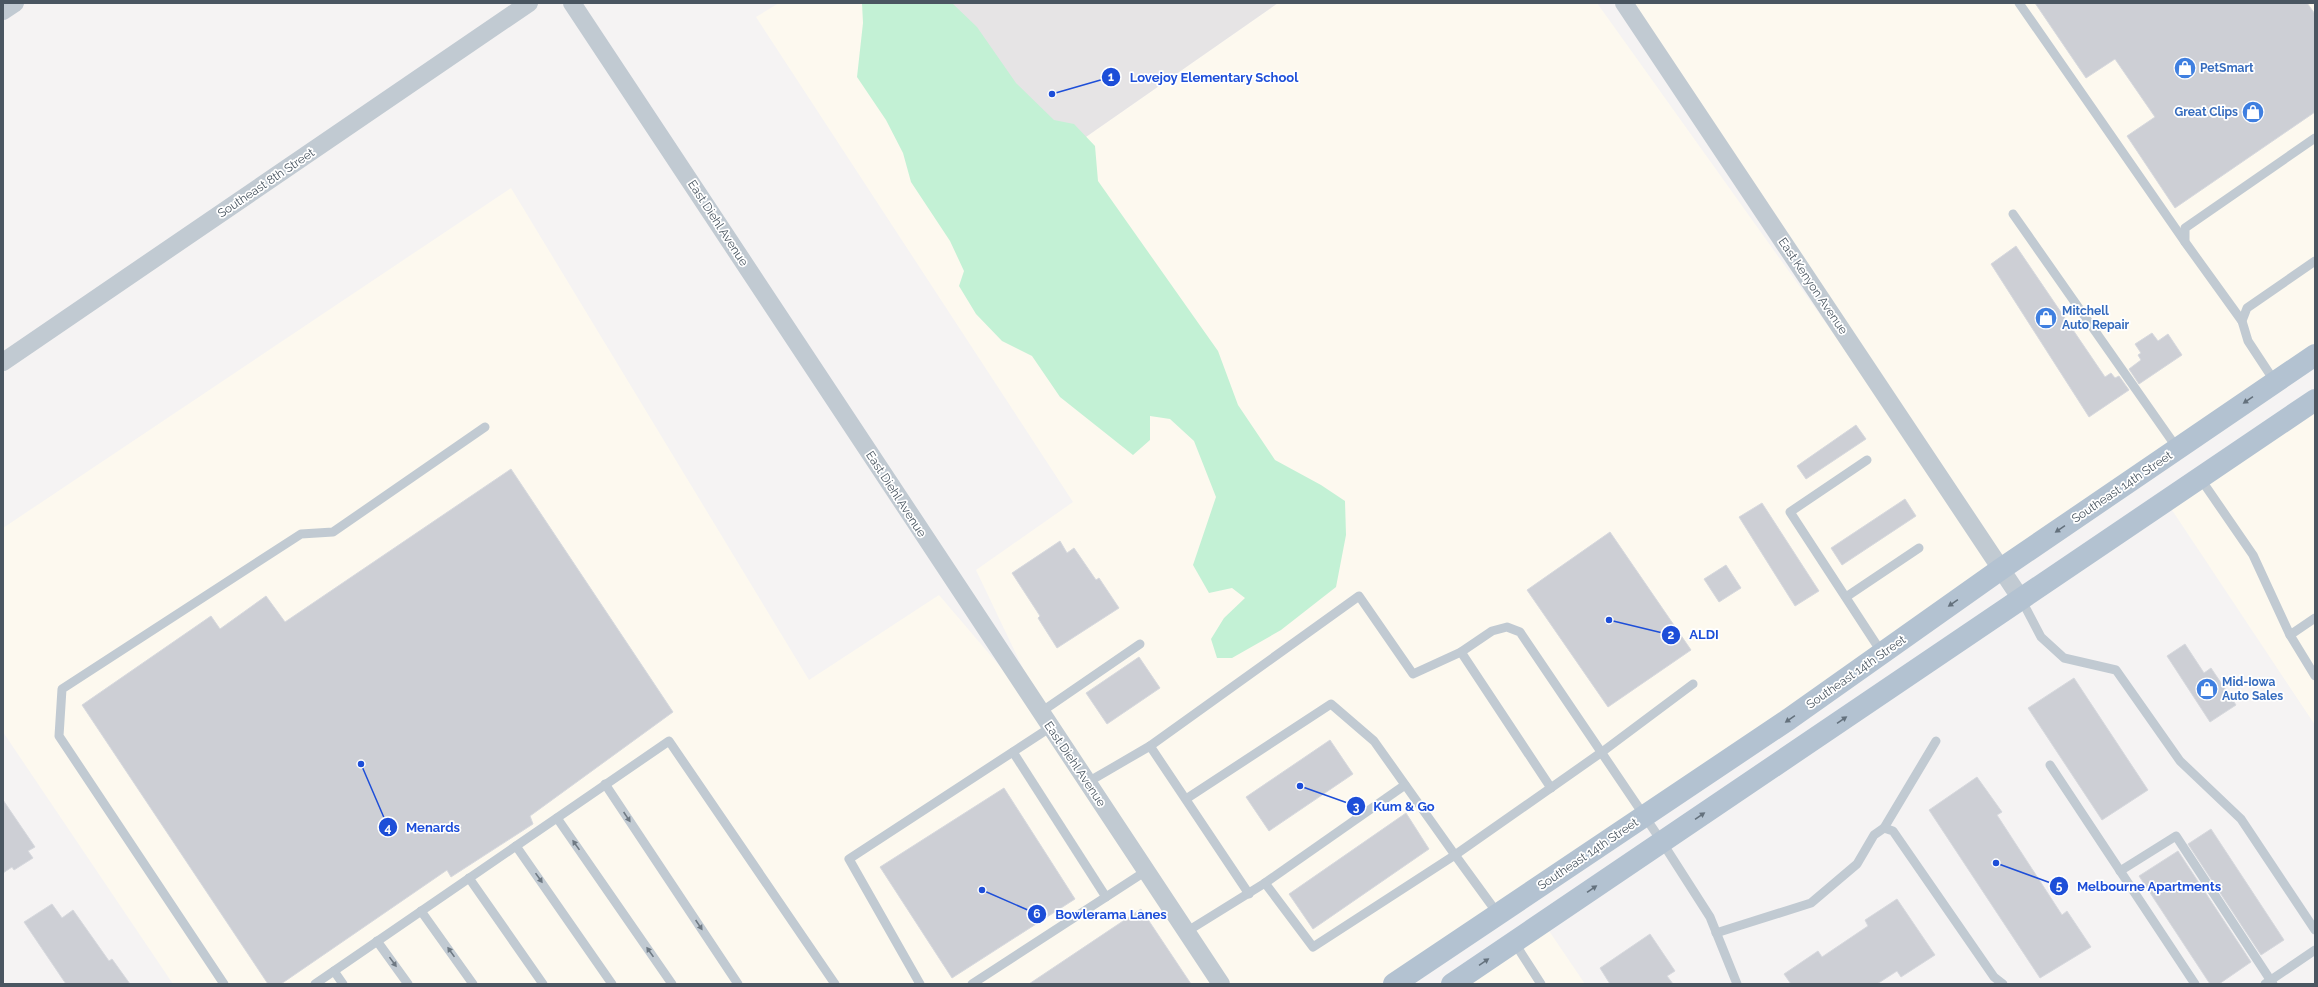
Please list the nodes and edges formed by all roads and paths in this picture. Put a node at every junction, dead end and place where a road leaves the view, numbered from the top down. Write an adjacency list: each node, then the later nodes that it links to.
1 (15, 3): 6 (street)
2 (529, 3): 13 (street, Southeast 8th Street)
3 (572, 3): 31 (street, East Diehl Avenue)
4 (1624, 3): 21 (street, East Kenyon Avenue)
5 (2019, 3): 9 (lane)
6 (3, 11)
7 (2315, 138): 9 (lane)
8 (2013, 214): 17 (lane)
9 (2185, 242): 11 (lane)
10 (2315, 261): 11 (lane)
11 (2242, 321): 14 (lane)
12 (2315, 355): 14 (main road, Southeast 14th Street)
13 (3, 362)
14 (2275, 382): 17 (main road, Southeast 14th Street, one-way to 17)
15 (2315, 400): 19 (main road)
16 (485, 427): 65 (lane)
17 (2178, 449): 21 (main road, Southeast 14th Street, one-way to 21)
18 (1867, 460): 22 (lane)
19 (2200, 478): 23 (main road); 25 (lane)
20 (1919, 548): 22 (lane)
21 (2002, 569): 23 (street, East Kenyon Avenue); 28 (main road, Southeast 14th Street, one-way to 28)
22 (1846, 597): 28 (lane)
23 (2021, 599): 46 (main road, one-way to 23); 57 (lane)
24 (2315, 618): 25 (lane)
25 (2290, 635): 29 (lane)
26 (1140, 644): 31 (lane)
27 (1461, 652): 34 (lane); 36 (lane); 41 (lane)
28 (1882, 653): 43 (main road, Southeast 14th Street, one-way to 43)
29 (2315, 676)
30 (1693, 684): 36 (lane)
31 (1041, 712): 32 (street, East Diehl Avenue)
32 (1051, 727): 35 (lane); 38 (street, East Diehl Avenue)
33 (1936, 741): 45 (lane)
34 (1150, 746): 38 (lane); 42 (lane)
35 (1013, 752): 54 (lane); 75 (lane)
36 (1602, 752): 41 (lane); 43 (lane)
37 (2050, 765): 50 (lane)
38 (1088, 782): 49 (street, East Diehl Avenue)
39 (605, 784): 44 (lane); 73 (lane, one-way to 73); 74 (lane)
40 (1405, 785): 42 (lane); 48 (lane); 52 (lane)
41 (1551, 788): 48 (lane)
42 (1186, 799): 53 (lane)
43 (1645, 816): 46 (lane); 56 (main road, Southeast 14th Street)
44 (557, 818): 47 (lane); 72 (lane, one-way to 44)
45 (1884, 828): 59 (lane); 82 (lane)
46 (1662, 842): 59 (lane); 61 (main road, one-way to 46)
47 (516, 846): 51 (lane); 71 (lane, one-way to 71)
48 (1455, 855): 52 (lane); 56 (lane)
49 (1146, 871): 54 (lane); 58 (street, East Diehl Avenue)
50 (2120, 871): 64 (lane); 83 (lane)
51 (469, 878): 55 (lane); 70 (lane)
52 (1265, 883): 53 (lane)
53 (1249, 894): 58 (lane)
54 (1106, 897): 76 (lane)
55 (421, 911): 60 (lane); 69 (lane, one-way to 55)
56 (1498, 914): 78 (main road, Southeast 14th Street)
57 (2315, 930)
58 (1186, 932): 77 (street, East Diehl Avenue)
59 (1716, 933): 81 (lane)
60 (378, 941): 63 (lane); 68 (lane, one-way to 68)
61 (1514, 942): 79 (main road, one-way to 61); 80 (lane)
62 (2315, 950): 64 (lane)
63 (334, 971): 66 (lane); 67 (lane)
64 (2270, 983)
65 (224, 984)
66 (315, 984)
67 (343, 984)
68 (408, 984)
69 (473, 984)
70 (543, 984)
71 (612, 984)
72 (672, 984)
73 (738, 984)
74 (835, 984)
75 (920, 984)
76 (972, 984)
77 (1221, 984)
78 (1394, 984)
79 (1452, 984)
80 (1541, 984)
81 (1737, 984)
82 (2003, 984)
83 (2195, 984)

